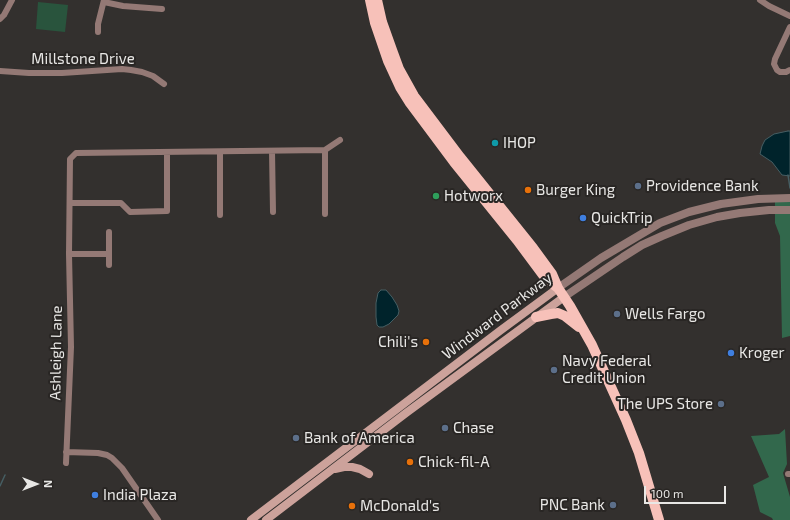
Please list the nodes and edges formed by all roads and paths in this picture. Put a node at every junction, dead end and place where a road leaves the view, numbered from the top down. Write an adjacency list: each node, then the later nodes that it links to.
1 (12, 0): 8 (street)
2 (370, 0): 29 (main road)
3 (377, 0): 29 (main road)
4 (760, 0): 7 (street)
5 (104, 1): 6 (street); 10 (street)
6 (162, 9)
7 (790, 16)
8 (0, 19)
9 (790, 27): 11 (street)
10 (98, 32)
11 (790, 70)
12 (0, 71): 13 (street, Millstone Drive)
13 (164, 84)
14 (340, 140): 15 (street)
15 (325, 150): 16 (street, Ashleigh Lane); 23 (street)
16 (272, 151): 18 (street, Ashleigh Lane); 22 (street)
17 (167, 152): 18 (street, Ashleigh Lane); 20 (street, Ashleigh Lane); 20 (street)
18 (220, 152): 24 (street)
19 (790, 198): 29 (street, Windward Parkway)
20 (70, 203): 26 (street, Ashleigh Lane)
21 (790, 210): 30 (street, Windward Parkway)
22 (273, 212)
23 (325, 214)
24 (220, 215)
25 (109, 232): 27 (street)
26 (69, 254): 27 (street); 33 (street, Ashleigh Lane)
27 (109, 254): 28 (street)
28 (110, 265)
29 (558, 288): 30 (main road); 38 (main road, Windward Parkway)
30 (564, 297): 31 (main road, Windward Parkway); 32 (main road)
31 (536, 317): 32 (main road); 35 (main road, Windward Parkway)
32 (583, 330): 40 (main road)
33 (66, 452): 34 (street, Ashleigh Lane); 37 (street)
34 (66, 463)
35 (332, 469): 36 (main road); 39 (main road, Windward Parkway)
36 (369, 474)
37 (158, 520)
38 (251, 520)
39 (266, 520)
40 (659, 520)

